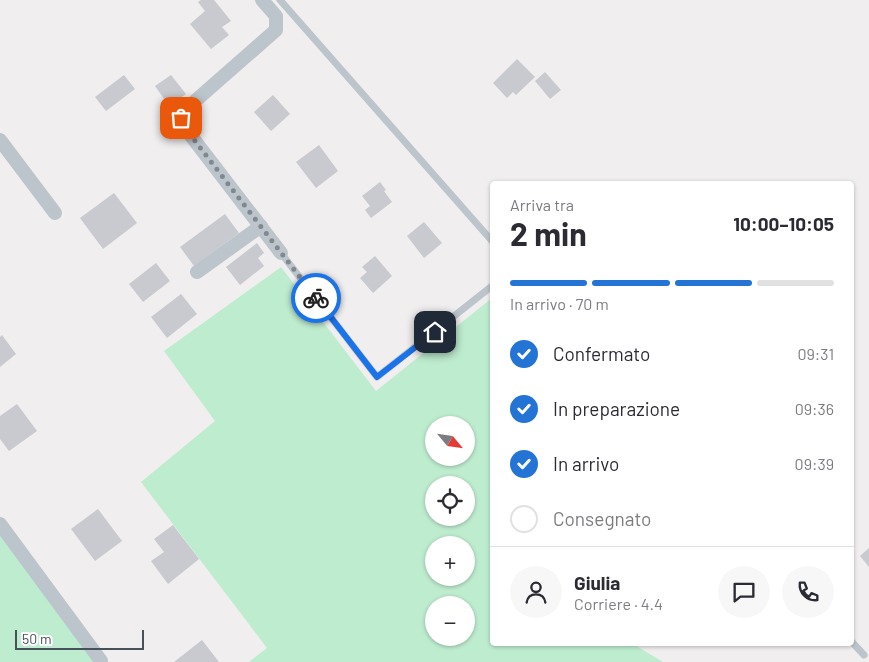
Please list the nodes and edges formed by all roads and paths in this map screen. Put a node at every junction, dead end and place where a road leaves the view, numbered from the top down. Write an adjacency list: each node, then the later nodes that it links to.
1 (262, 0): 5 (street)
2 (280, 0): 6 (lane)
3 (0, 140): 4 (street)
4 (55, 213)
5 (260, 226): 7 (street); 8 (street)
6 (490, 239)
7 (281, 253): 9 (lane)
8 (196, 272)
9 (490, 288)
10 (0, 524): 13 (street)
11 (854, 644): 12 (lane)
12 (864, 655)
13 (101, 661)

